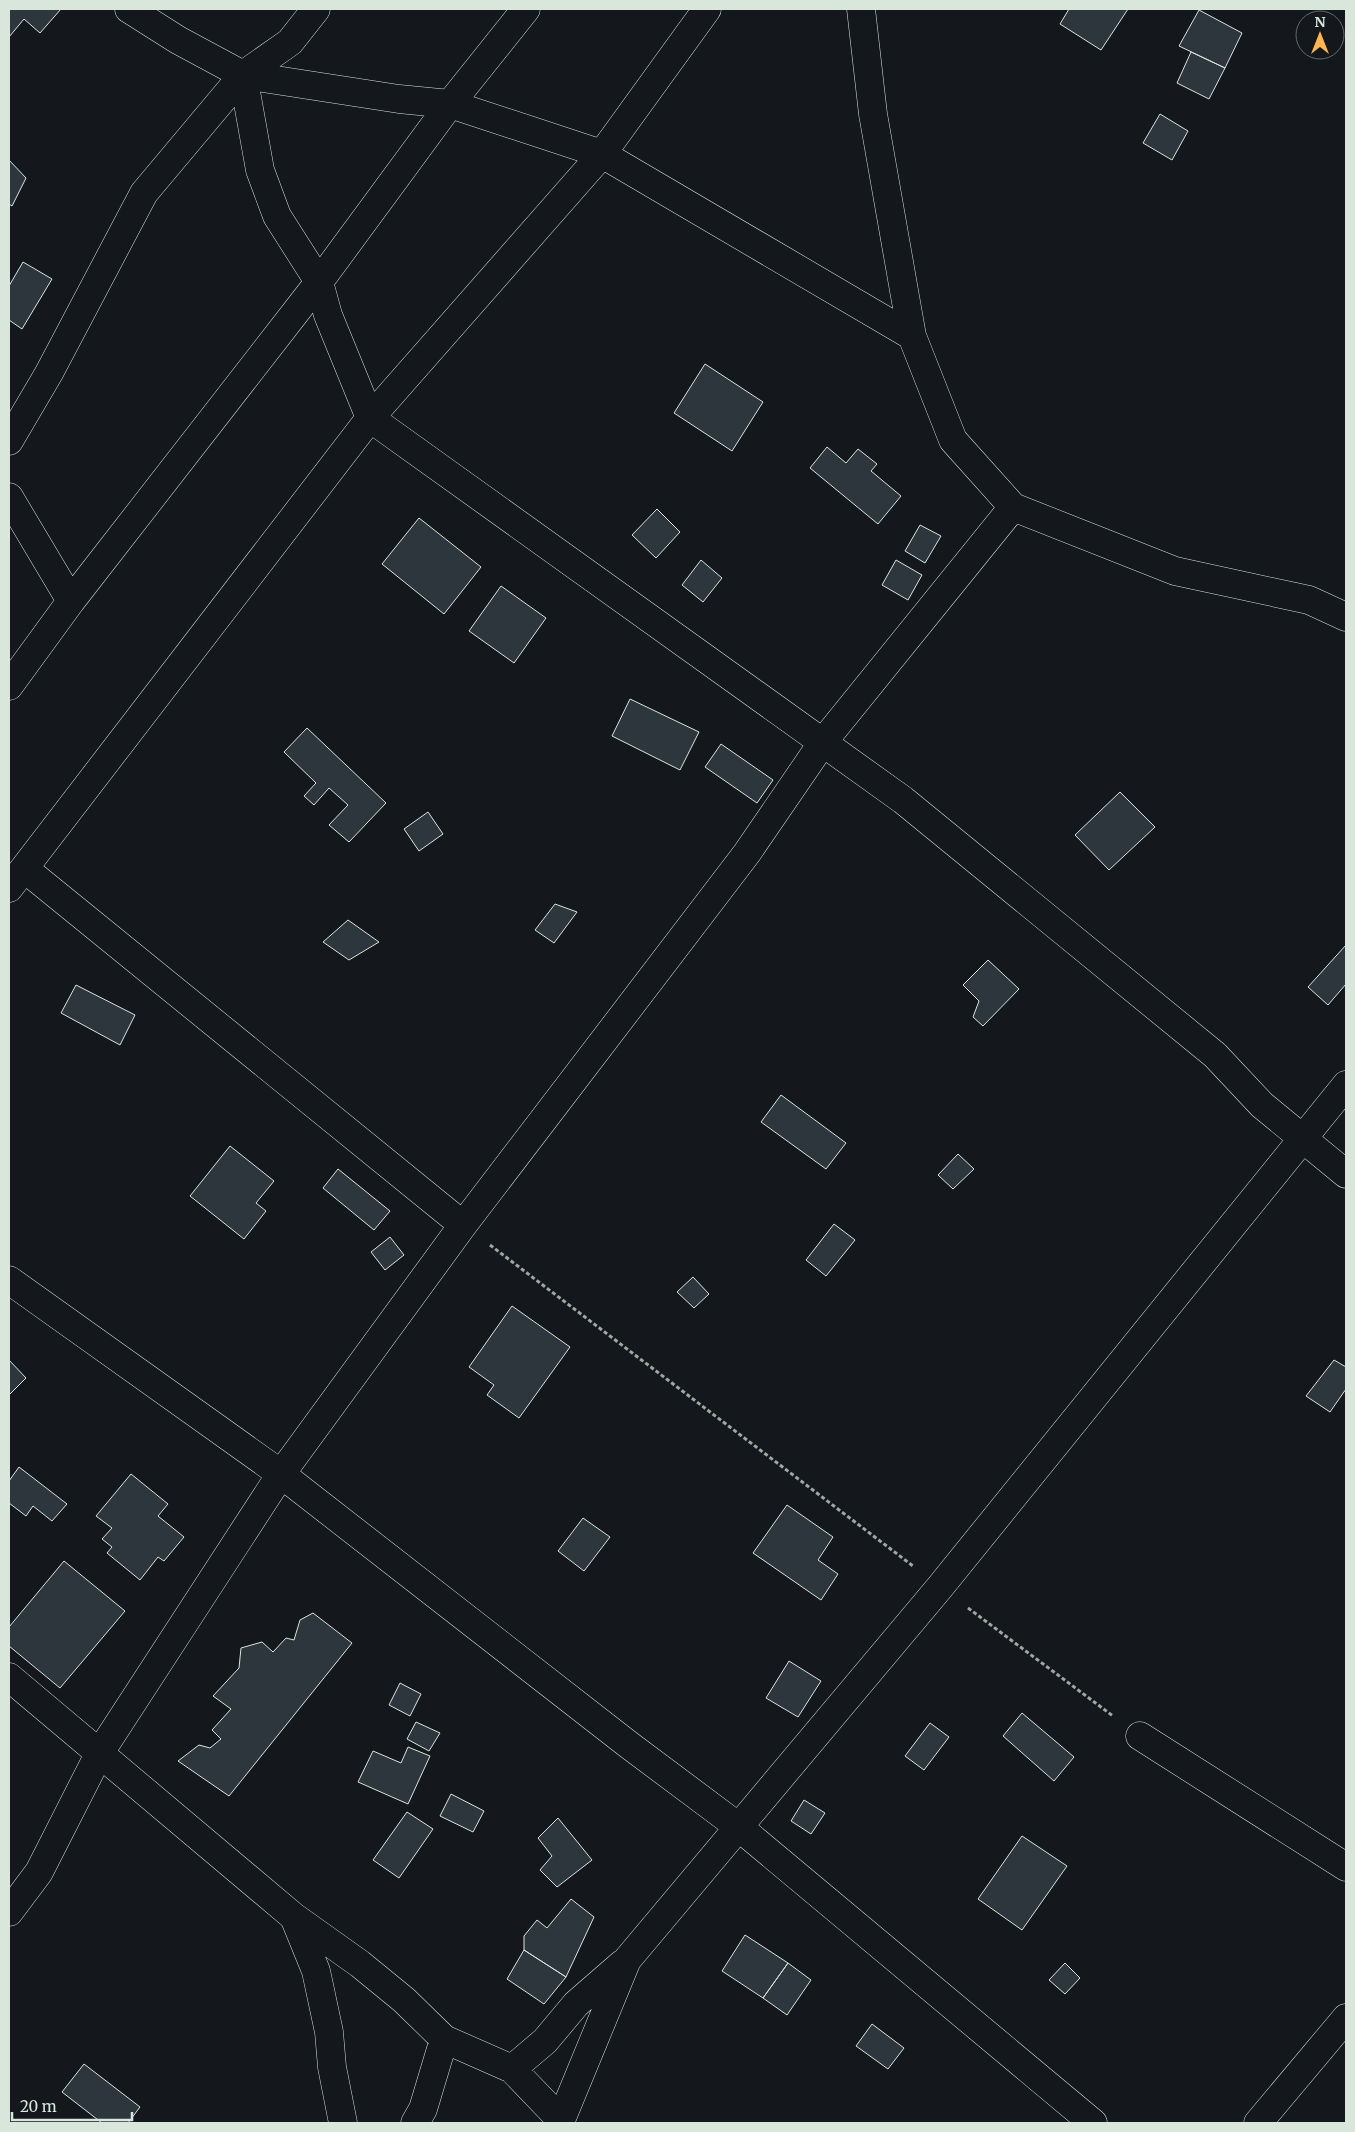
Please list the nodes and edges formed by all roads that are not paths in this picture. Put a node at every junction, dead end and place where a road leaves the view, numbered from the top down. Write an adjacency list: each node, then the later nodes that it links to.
1 (129, 9): 6 (street)
2 (316, 9): 6 (street)
3 (526, 9): 7 (street)
4 (707, 9): 8 (street)
5 (862, 9): 10 (street)
6 (243, 75): 7 (street); 9 (street); 12 (street)
7 (450, 104): 8 (street); 9 (street)
8 (602, 154): 10 (street); 11 (street)
9 (319, 282): 11 (street); 15 (street)
10 (912, 336): 14 (street)
11 (370, 418): 18 (street); 19 (street)
12 (9, 441)
13 (9, 498): 15 (street)
14 (1013, 507): 16 (street); 18 (street)
15 (71, 601): 17 (street)
16 (1346, 617)
17 (9, 686)
18 (823, 742): 21 (street); 23 (street)
19 (14, 877): 23 (street)
20 (1346, 1085): 21 (street)
21 (1304, 1139): 22 (street); 29 (street)
22 (1346, 1174)
23 (463, 1225): 25 (street)
24 (9, 1280): 25 (street)
25 (281, 1474): 28 (street); 29 (street)
26 (9, 1677): 28 (street)
27 (1140, 1736): 30 (street)
28 (99, 1754): 31 (street); 32 (street)
29 (740, 1828): 33 (street); 40 (street)
30 (1346, 1866)
31 (9, 1912)
32 (294, 1917): 35 (street); 38 (street)
33 (627, 1960): 36 (street); 37 (street)
34 (1346, 2018): 41 (street)
35 (444, 2039): 36 (street); 39 (street)
36 (512, 2070): 37 (street)
37 (561, 2122)
38 (343, 2123)
39 (414, 2123)
40 (1093, 2123)
41 (1258, 2123)

